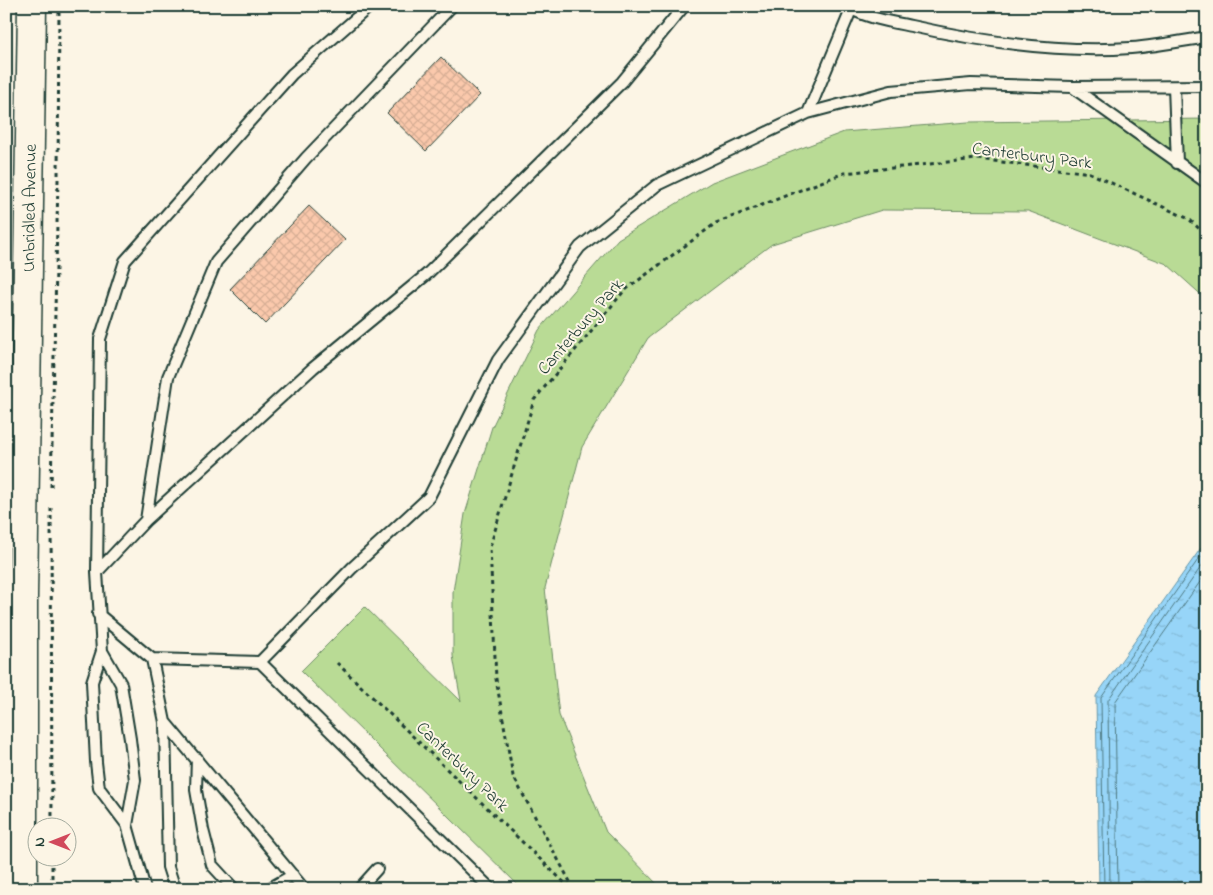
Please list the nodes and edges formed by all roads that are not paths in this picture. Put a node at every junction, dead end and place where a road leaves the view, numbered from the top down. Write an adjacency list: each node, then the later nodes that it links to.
1 (32, 6): 24 (street, Unbridled Avenue)
2 (370, 6): 14 (lane)
3 (452, 6): 13 (lane)
4 (684, 6): 13 (lane)
5 (848, 8): 6 (lane); 10 (lane)
6 (1207, 37)
7 (1207, 86): 9 (lane)
8 (1072, 87): 9 (lane); 10 (lane); 11 (lane)
9 (1174, 87): 11 (lane)
10 (808, 113): 18 (lane)
11 (1177, 163): 12 (lane)
12 (1207, 183)
13 (146, 520): 14 (lane)
14 (97, 572): 15 (lane)
15 (98, 614): 16 (lane); 17 (lane)
16 (102, 651): 21 (lane); 21 (lane)
17 (152, 659): 18 (lane); 19 (lane)
18 (260, 662): 31 (lane)
19 (166, 722): 20 (lane); 26 (lane)
20 (197, 758): 23 (lane); 27 (lane)
21 (127, 825): 25 (lane)
22 (377, 870): 30 (lane)
23 (293, 875): 28 (lane); 29 (lane)
24 (23, 889)
25 (145, 889)
26 (175, 889)
27 (234, 889)
28 (268, 889)
29 (304, 889)
30 (359, 889)
31 (491, 889)

